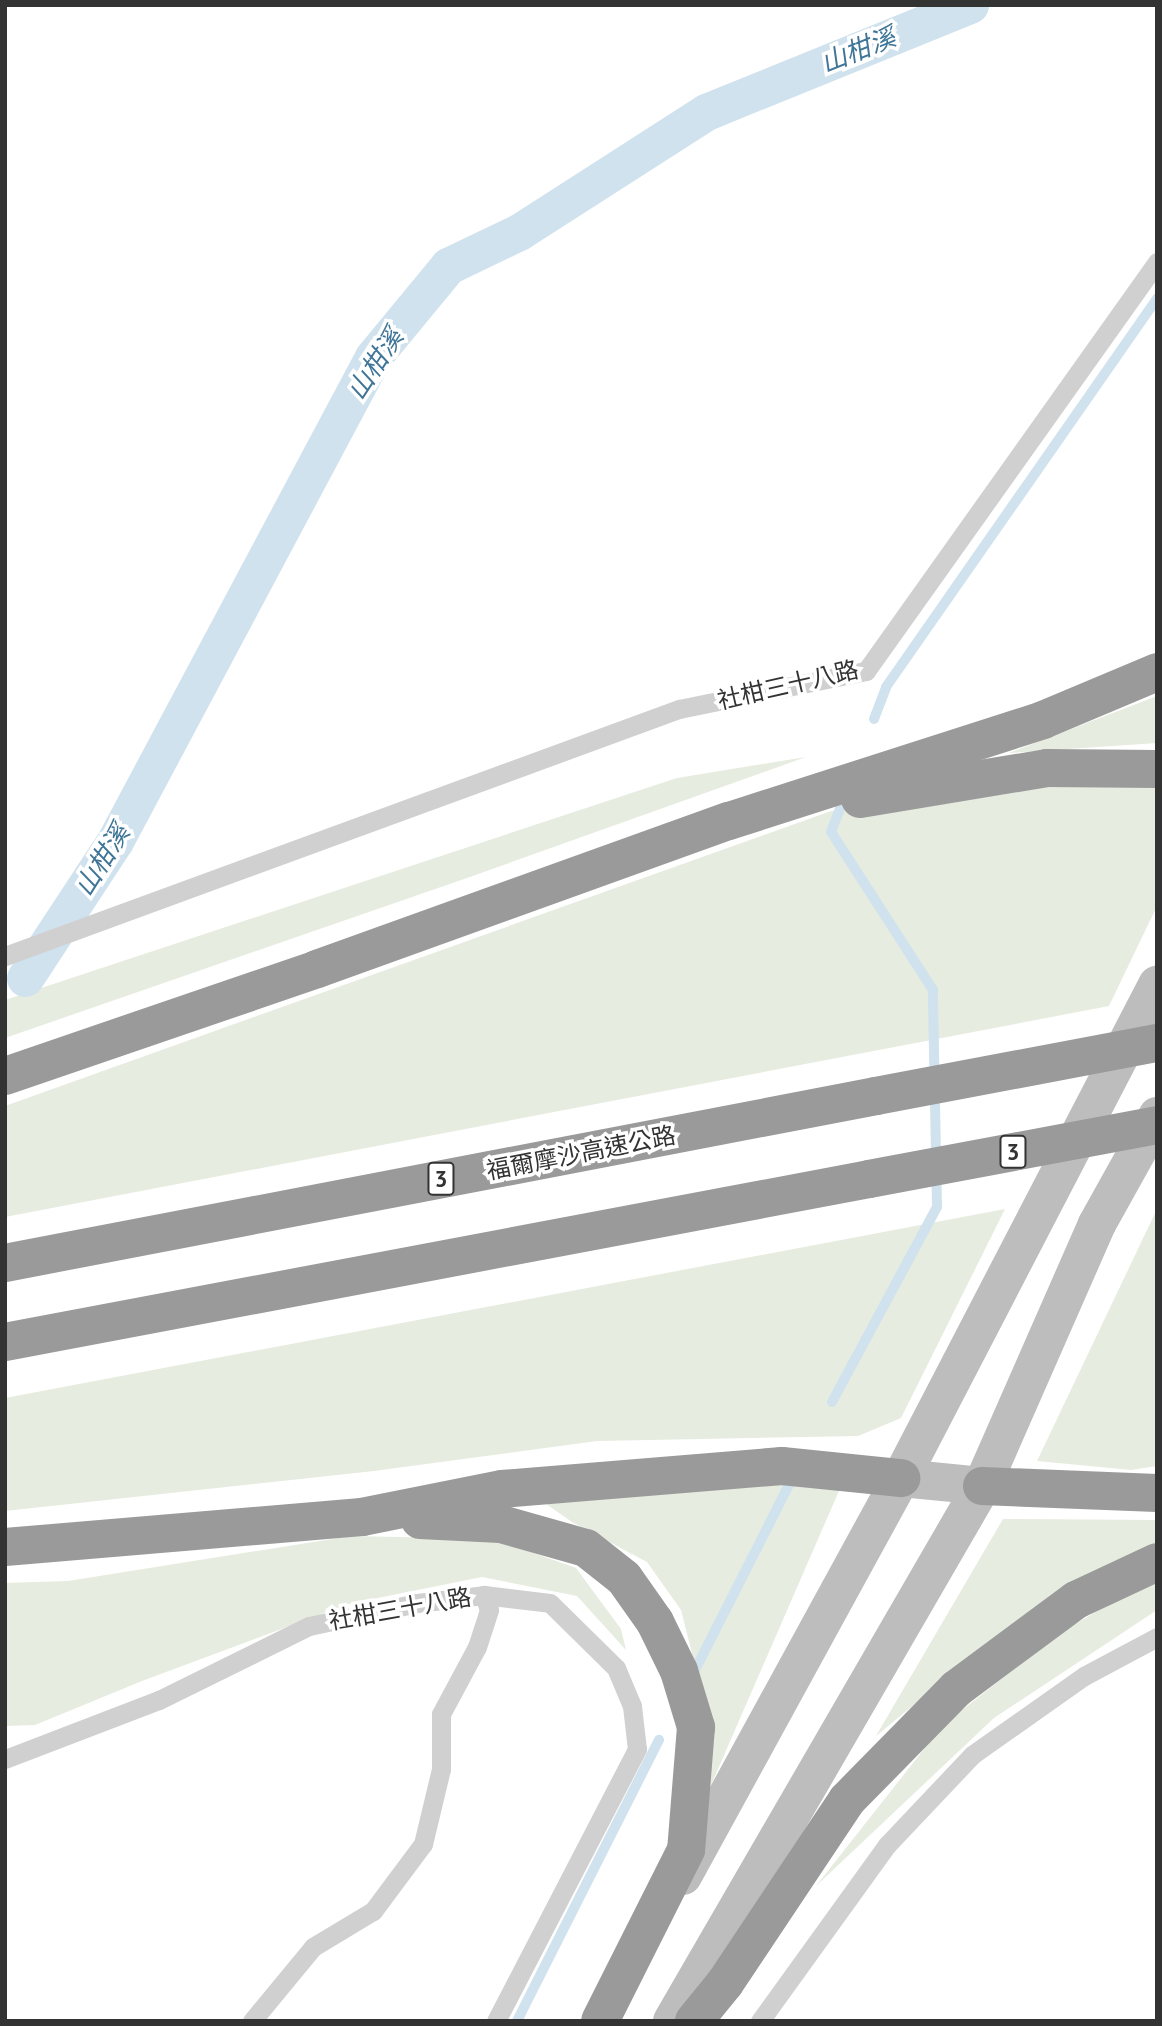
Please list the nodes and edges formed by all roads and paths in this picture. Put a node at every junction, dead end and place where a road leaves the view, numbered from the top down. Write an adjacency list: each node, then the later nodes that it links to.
1 (1157, 261): 5 (lane, 社柑三十八路)
2 (1157, 672): 4 (highway)
3 (1157, 769): 4 (highway)
4 (729, 821): 8 (highway)
5 (14, 953)
6 (1157, 985): 13 (main road)
7 (1157, 1043): 11 (highway, 福爾摩沙高速公路 / 3, bridge)
8 (5, 1076)
9 (1157, 1116): 14 (main road)
10 (1157, 1125): 12 (highway, 3, bridge)
11 (5, 1263)
12 (5, 1342)
13 (901, 1478): 14 (main road); 16 (highway); 24 (main road)
14 (982, 1486): 15 (highway); 25 (main road)
15 (1157, 1493)
16 (362, 1517): 17 (highway); 24 (highway)
17 (5, 1547)
18 (1157, 1562): 26 (highway)
19 (484, 1595): 21 (lane, 社柑三十八路); 22 (lane); 23 (lane, 社柑三十八路)
20 (1157, 1637): 27 (lane)
21 (5, 1759)
22 (252, 2021)
23 (496, 2021)
24 (602, 2021)
25 (672, 2021)
26 (694, 2021)
27 (760, 2021)

